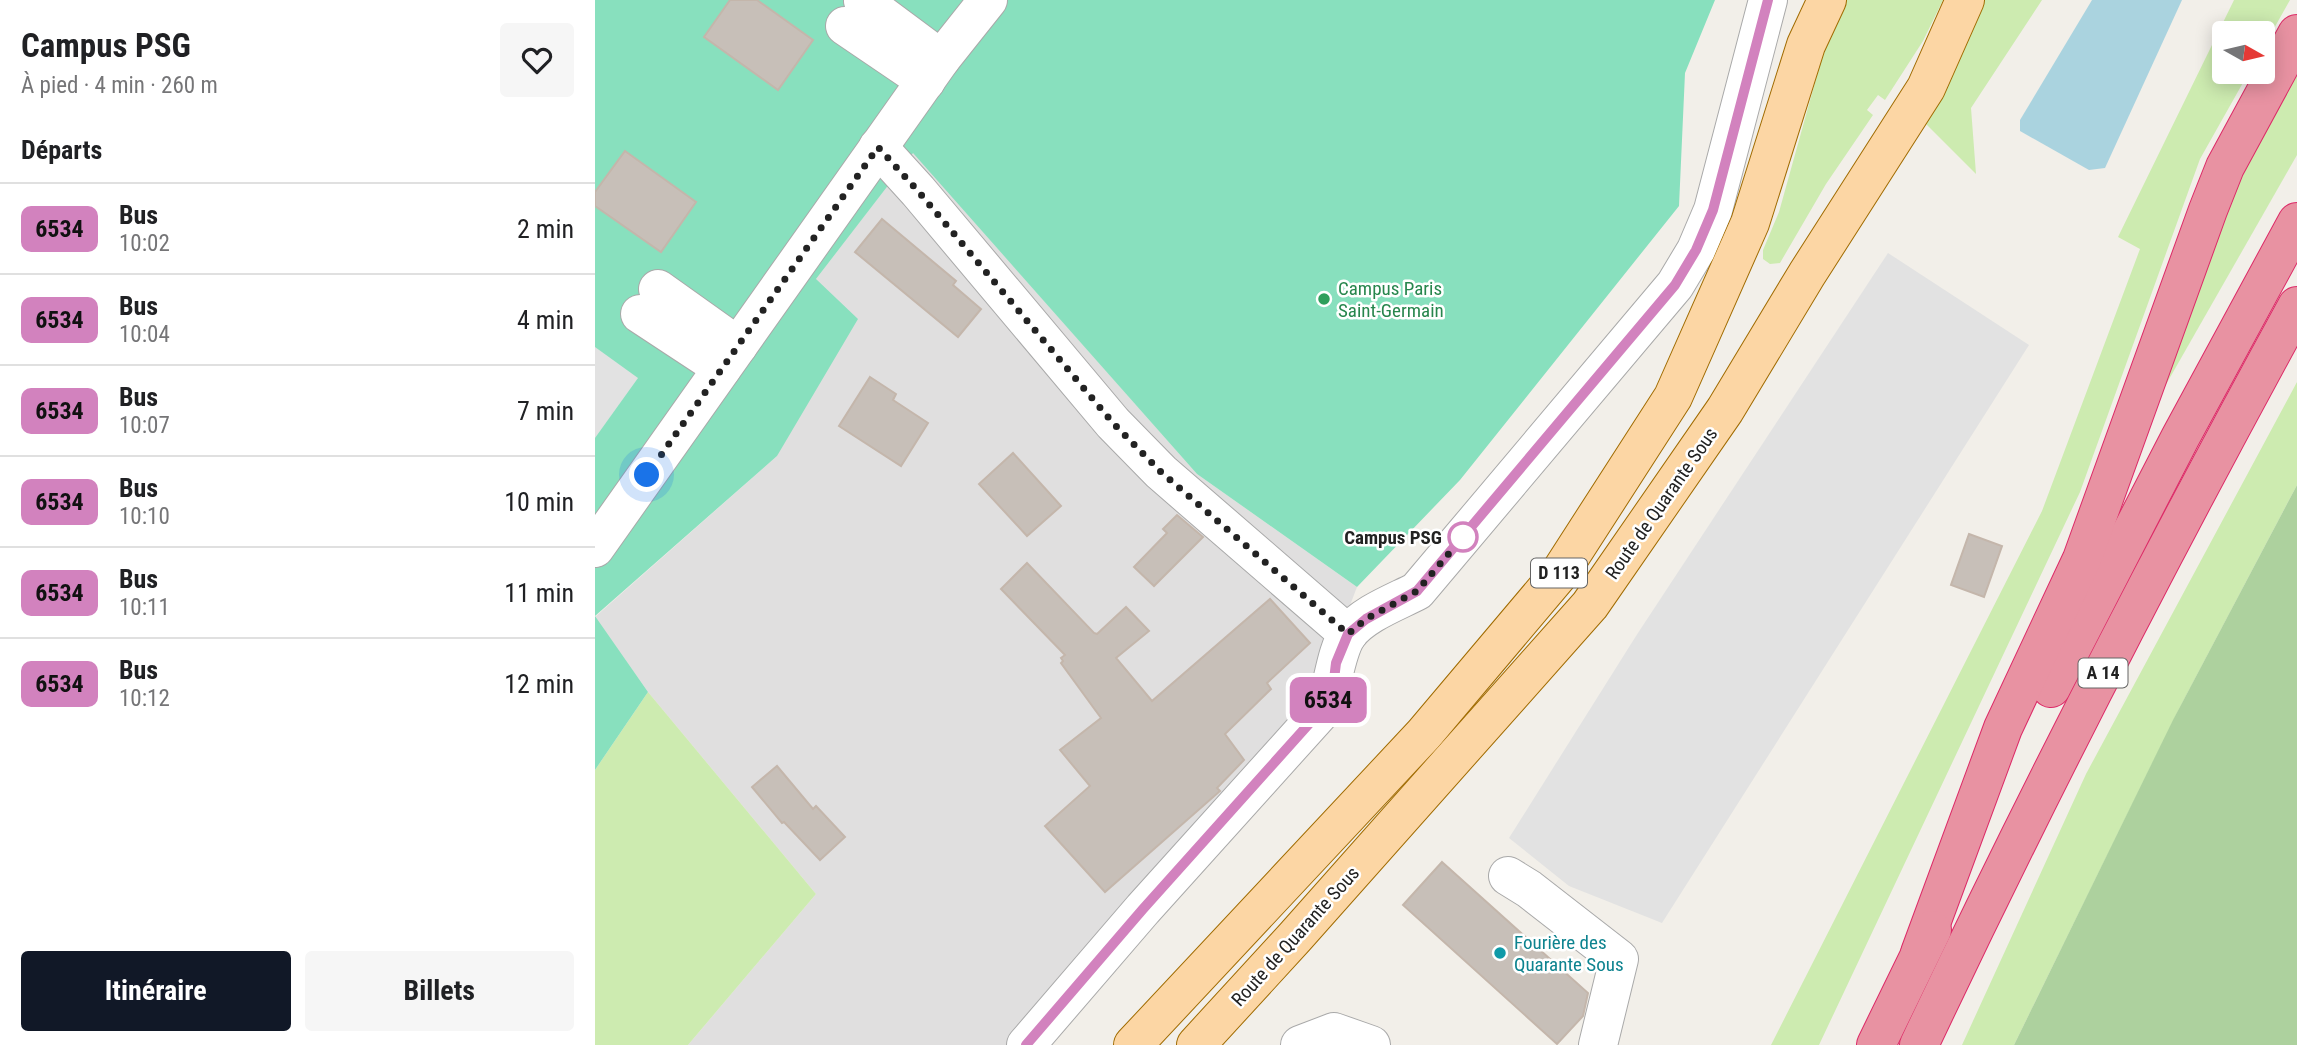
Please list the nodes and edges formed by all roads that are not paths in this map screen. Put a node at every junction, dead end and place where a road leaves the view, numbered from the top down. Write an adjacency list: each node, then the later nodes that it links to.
1 (988, 0): 7 (street)
2 (1768, 0): 14 (street)
3 (1827, 0): 18 (main road, D 113)
4 (1965, 0): 19 (main road, Route de Quarante Sous / D 113)
5 (854, 13): 7 (street)
6 (2297, 34): 16 (highway)
7 (933, 70): 8 (street)
8 (878, 147): 12 (street); 14 (street)
9 (2297, 222): 16 (highway, A 14)
10 (649, 301): 12 (street)
11 (2297, 306): 24 (highway, A 14)
12 (730, 358): 13 (street)
13 (595, 548)
14 (1348, 634): 17 (street)
15 (1508, 876): 22 (street)
16 (1920, 953): 23 (highway, A 14)
17 (1026, 1045)
18 (1133, 1045)
19 (1196, 1045)
20 (1300, 1045): 21 (street)
21 (1371, 1045)
22 (1598, 1045)
23 (1877, 1045)
24 (1919, 1045)

